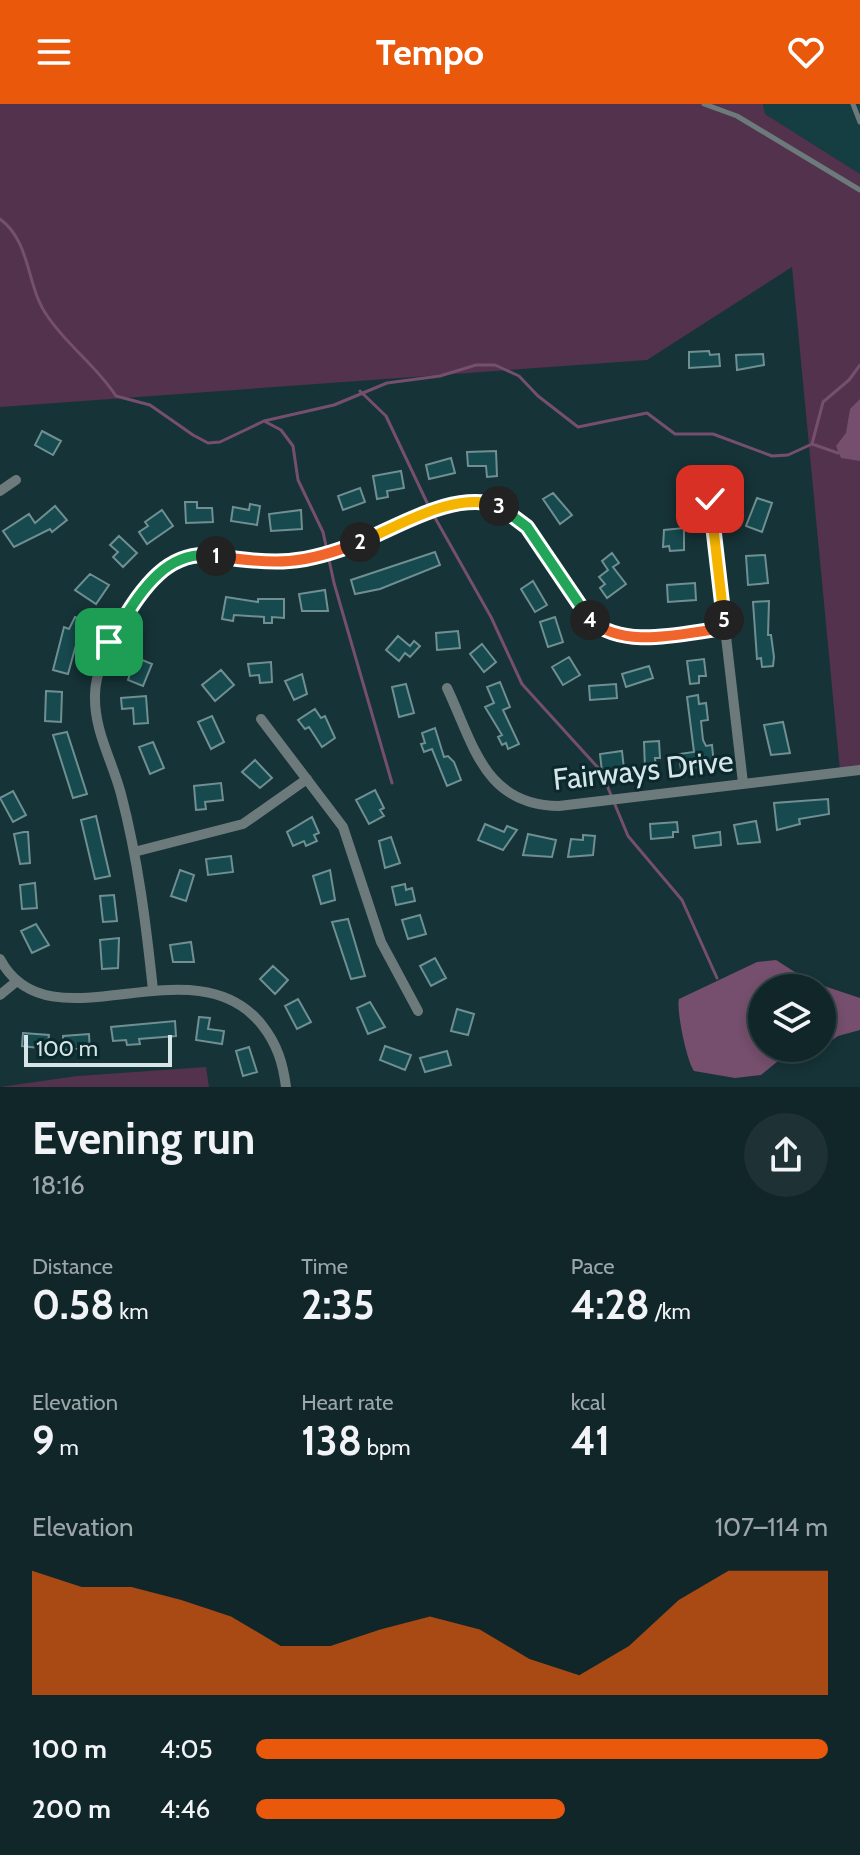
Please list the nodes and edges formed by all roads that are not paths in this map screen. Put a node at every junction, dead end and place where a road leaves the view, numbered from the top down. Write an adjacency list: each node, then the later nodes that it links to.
1 (704, 104): 4 (lane)
2 (853, 104): 3 (lane)
3 (860, 122)
4 (860, 190)
5 (16, 480): 6 (street)
6 (0, 491)
7 (710, 499): 8 (street)
8 (725, 628): 13 (street); 14 (street)
9 (447, 688): 13 (street, Fairways Drive)
10 (261, 719): 12 (street)
11 (860, 770): 13 (street, Fairways Drive)
12 (307, 779): 14 (street); 19 (street)
13 (743, 783)
14 (134, 852): 17 (street)
15 (0, 962): 16 (street)
16 (17, 981): 17 (street); 18 (street)
17 (153, 990): 20 (street)
18 (0, 995)
19 (418, 1011)
20 (286, 1087)

